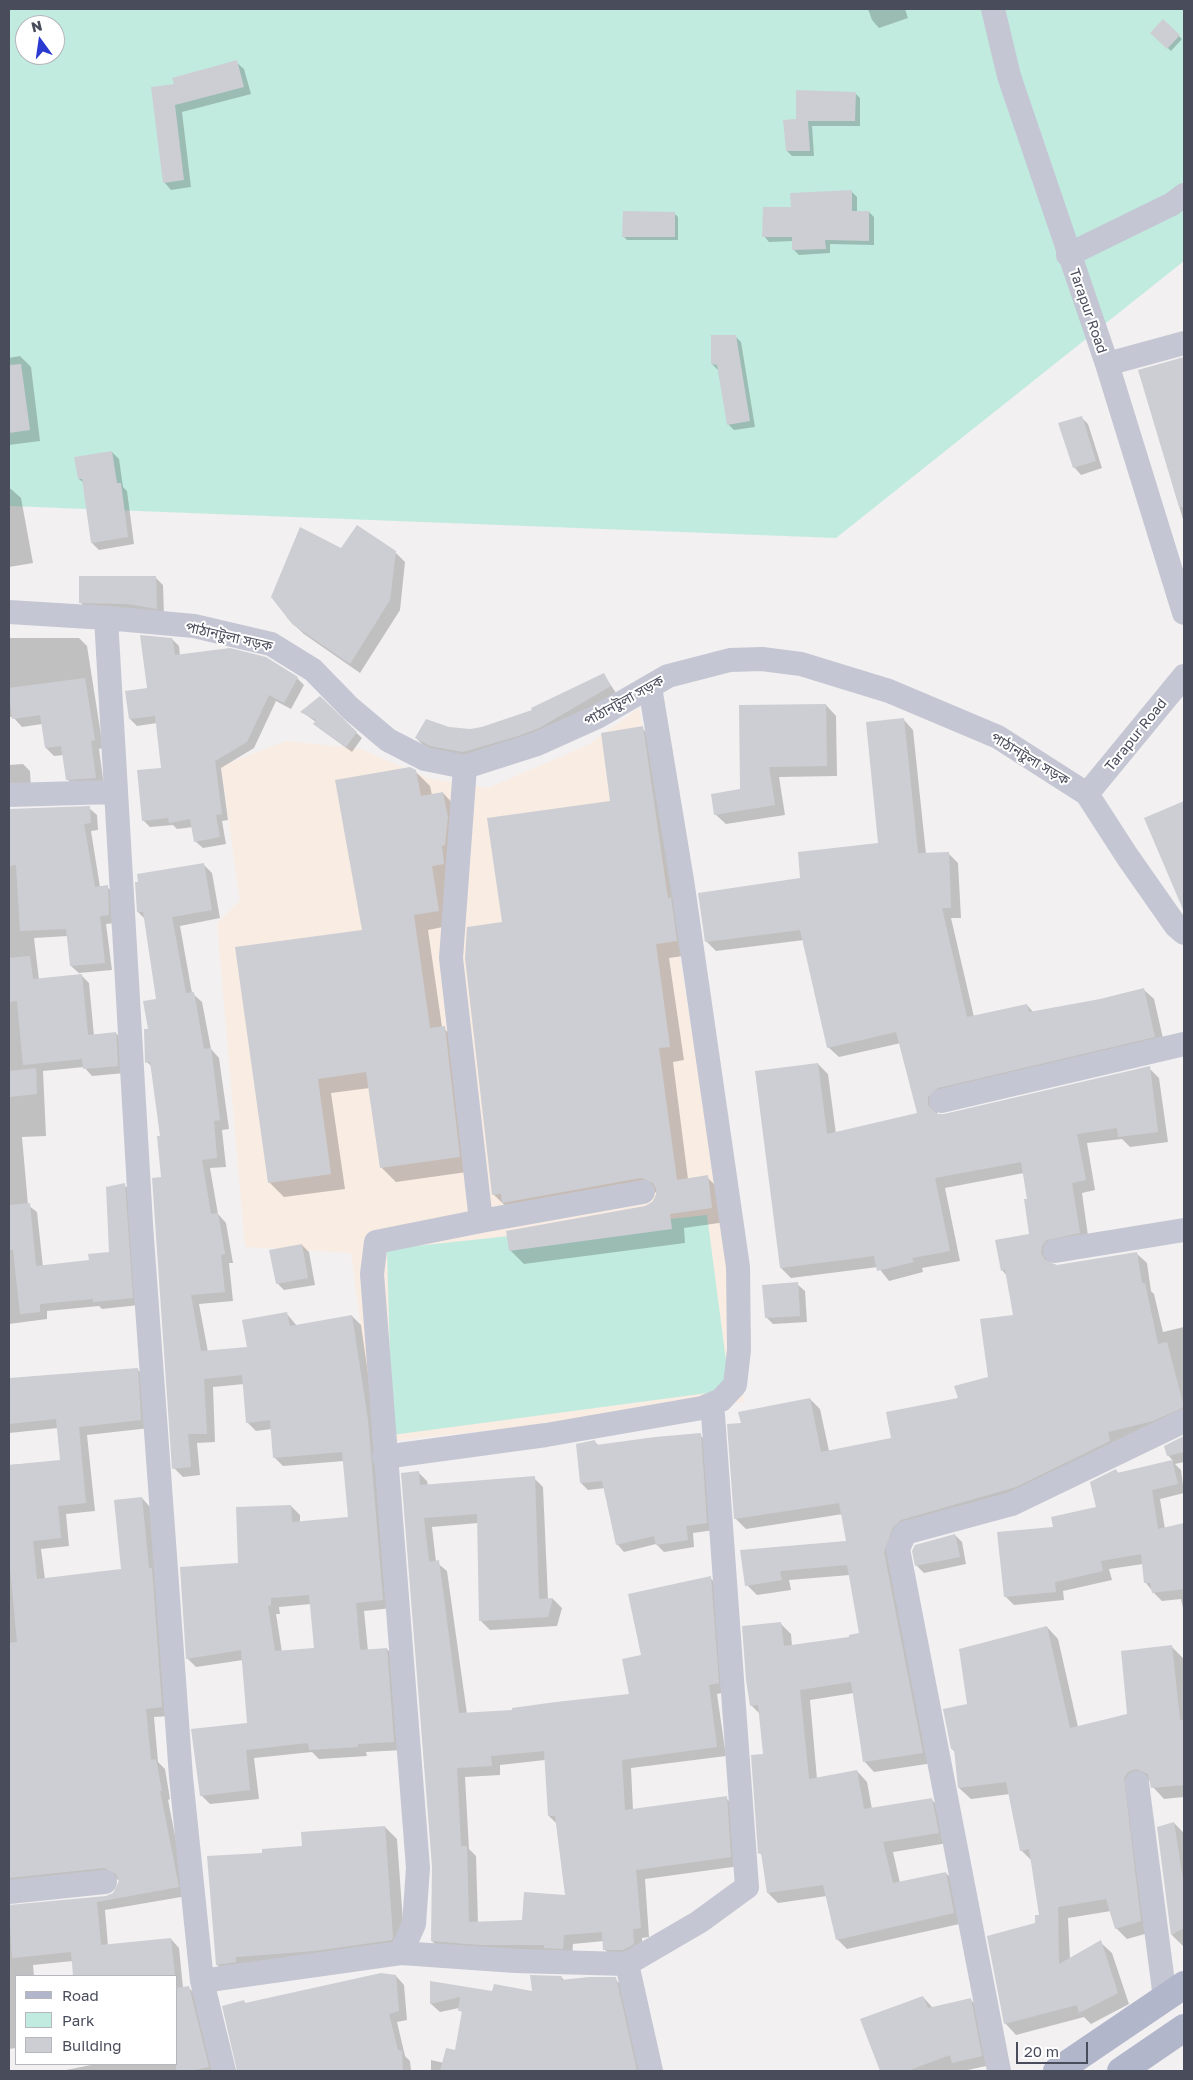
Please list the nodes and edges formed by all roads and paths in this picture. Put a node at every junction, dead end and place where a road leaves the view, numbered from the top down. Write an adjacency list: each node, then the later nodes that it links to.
1 (993, 9): 3 (street, Tarapur Road)
2 (1184, 195): 3 (street)
3 (1068, 255): 5 (street, Tarapur Road)
4 (1184, 343): 5 (street)
5 (1107, 364): 6 (street, Tarapur Road)
6 (1179, 576): 8 (street, Tarapur Road)
7 (9, 612): 9 (street, পাঠানটুলা সড়ক)
8 (1184, 614)
9 (106, 618): 12 (street, পাঠানটুলা সড়ক); 13 (street)
10 (1184, 676): 14 (street, Tarapur Road)
11 (650, 687): 12 (street, পাঠানটুলা সড়ক); 14 (street, পাঠানটুলা সড়ক); 25 (street)
12 (465, 767): 20 (street)
13 (116, 792): 15 (street); 31 (street)
14 (1088, 794): 16 (street, পাঠানটুলা সড়ক)
15 (9, 796)
16 (1184, 933)
17 (1184, 1044): 18 (street)
18 (941, 1100)
19 (643, 1192): 20 (street)
20 (481, 1220): 25 (street)
21 (1184, 1230): 22 (street)
22 (1055, 1251)
23 (713, 1415): 30 (street)
24 (1184, 1421): 36 (street)
25 (384, 1457): 29 (street)
26 (1137, 1783): 32 (street)
27 (105, 1882): 28 (street)
28 (9, 1892)
29 (401, 1953): 30 (street); 31 (street)
30 (627, 1964): 35 (street)
31 (202, 1981): 34 (street)
32 (1175, 1992): 37 (main road)
33 (1184, 2028): 38 (main road)
34 (224, 2071)
35 (651, 2071)
36 (999, 2071)
37 (1057, 2071)
38 (1121, 2071)

